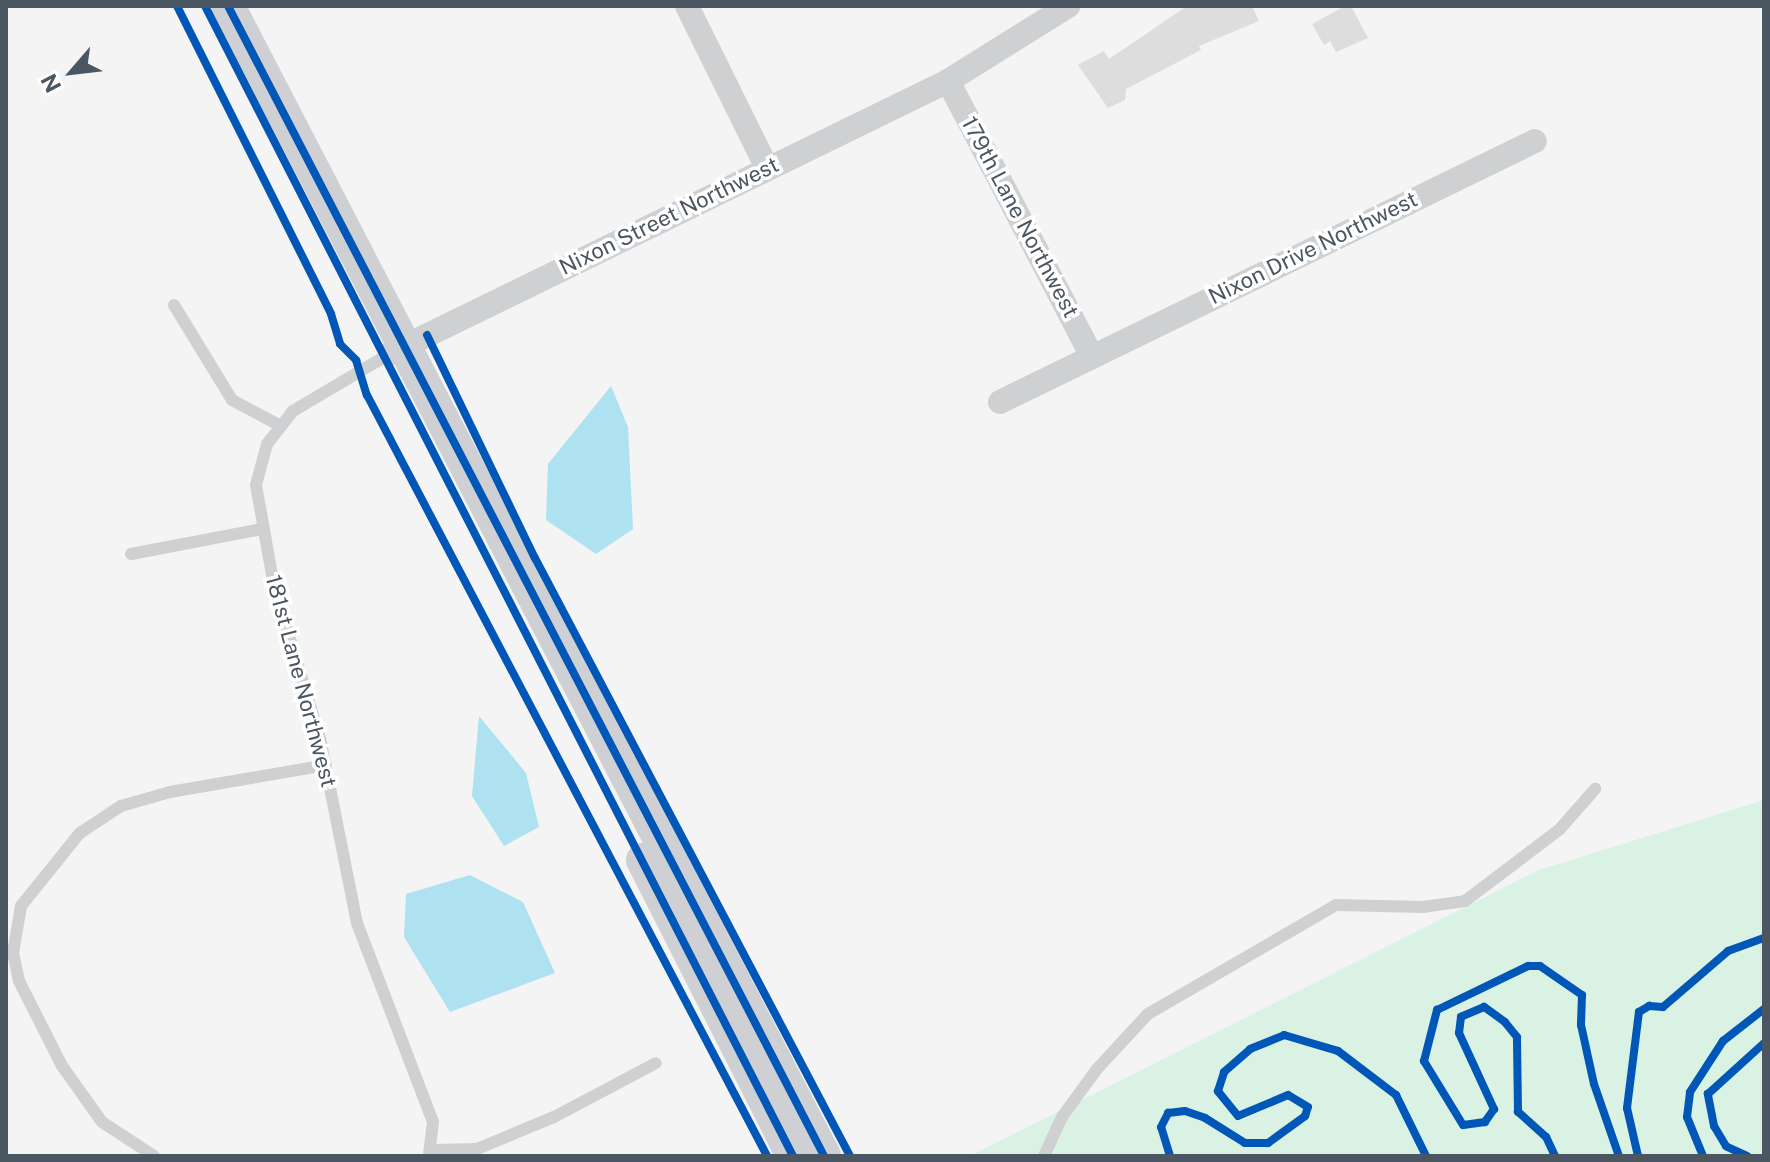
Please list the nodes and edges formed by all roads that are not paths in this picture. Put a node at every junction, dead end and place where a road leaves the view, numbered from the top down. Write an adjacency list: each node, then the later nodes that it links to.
1 (205, 6): 9 (main road)
2 (228, 6): 9 (main road)
3 (687, 6): 7 (street)
4 (1068, 6): 5 (street, Nixon Street Northwest)
5 (948, 81): 7 (street, Nixon Street Northwest); 10 (street, 179th Lane Northwest)
6 (1535, 141): 10 (street, Nixon Drive Northwest)
7 (767, 168): 9 (street, Nixon Street Northwest)
8 (174, 305): 12 (lane)
9 (392, 352): 12 (lane, 181st Lane Northwest); 20 (main road); 21 (main road)
10 (1091, 354): 11 (street, Nixon Drive Northwest)
11 (1000, 402)
12 (279, 425): 13 (lane, 181st Lane Northwest)
13 (262, 529): 14 (lane); 15 (lane, 181st Lane Northwest)
14 (131, 554)
15 (326, 765): 18 (lane, 181st Lane Northwest); 19 (lane)
16 (1595, 789): 22 (lane)
17 (656, 1063): 18 (lane)
18 (430, 1153)
19 (154, 1156)
20 (793, 1156)
21 (824, 1156)
22 (1044, 1156)

